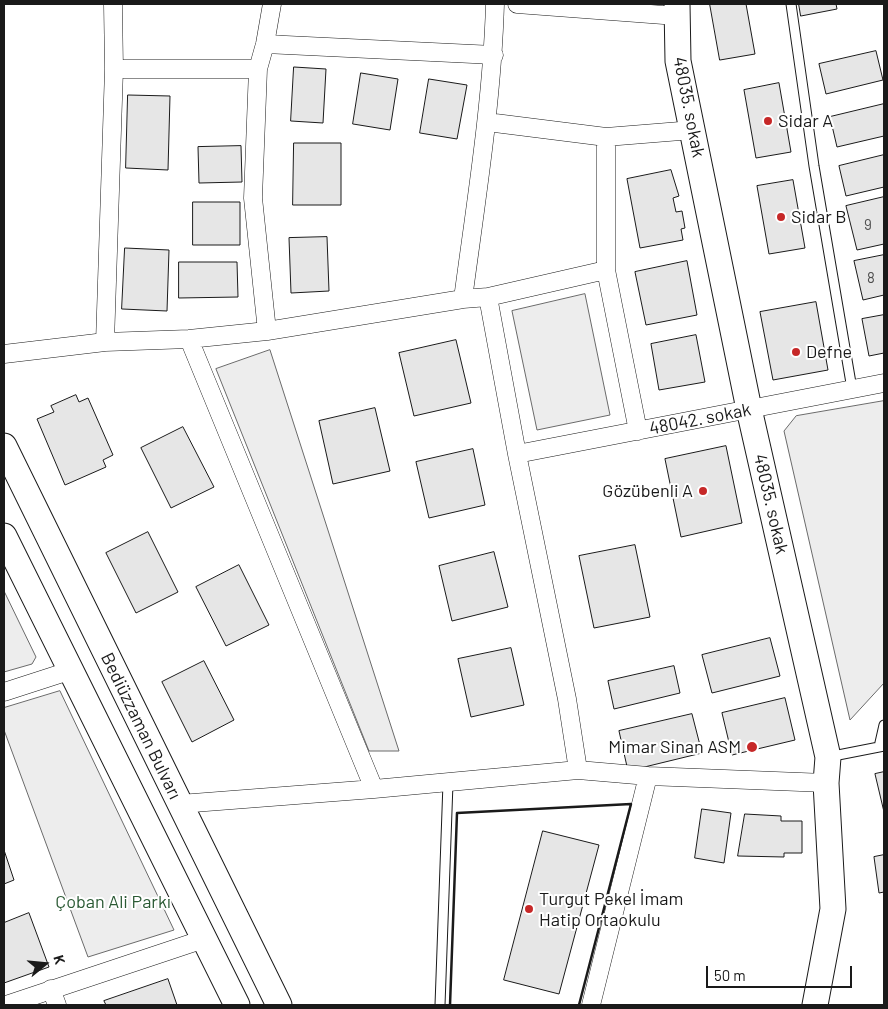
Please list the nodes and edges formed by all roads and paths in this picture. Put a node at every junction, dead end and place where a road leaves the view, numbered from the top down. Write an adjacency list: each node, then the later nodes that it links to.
1 (113, 4): 9 (street)
2 (272, 4): 7 (street)
3 (496, 4): 8 (street)
4 (517, 4): 6 (street)
5 (790, 4): 22 (lane)
6 (677, 10): 12 (street, 48035. sokak)
7 (265, 44): 8 (street); 10 (street)
8 (494, 55): 11 (street)
9 (114, 69): 10 (street); 19 (street)
10 (258, 69): 17 (street)
11 (487, 122): 13 (street); 16 (street)
12 (692, 130): 13 (street); 23 (street, 48035. sokak)
13 (606, 137): 14 (street)
14 (606, 270): 15 (street); 24 (street)
15 (488, 297): 16 (street); 26 (street)
16 (463, 299): 17 (street)
17 (267, 331): 18 (street)
18 (189, 339): 19 (street); 37 (street)
19 (104, 342): 20 (street)
20 (4, 354)
21 (884, 383): 22 (street, 48042. sokak)
22 (852, 389): 23 (street, 48042. sokak)
23 (749, 409): 24 (street, 48042. sokak); 32 (street, 48035. sokak)
24 (638, 431): 26 (street, 48042. sokak)
25 (4, 446): 38 (street, Bediüzzaman Bulvarı)
26 (516, 454): 33 (street)
27 (4, 536): 28 (street)
28 (72, 670): 29 (street); 39 (street)
29 (4, 692)
30 (884, 725): 31 (lane)
31 (882, 747): 32 (lane)
32 (828, 757): 36 (street, 48035. sokak)
33 (578, 770): 34 (street); 35 (street)
34 (648, 776): 36 (street); 45 (street)
35 (448, 782): 37 (street); 44 (lane)
36 (826, 783): 46 (street, 48035. sokak)
37 (374, 789): 38 (street)
38 (180, 804): 43 (street, Bediüzzaman Bulvarı)
39 (204, 939): 40 (street); 42 (street)
40 (54, 997): 41 (street)
41 (6, 1005)
42 (237, 1005)
43 (279, 1005)
44 (440, 1005)
45 (591, 1005)
46 (815, 1005)

